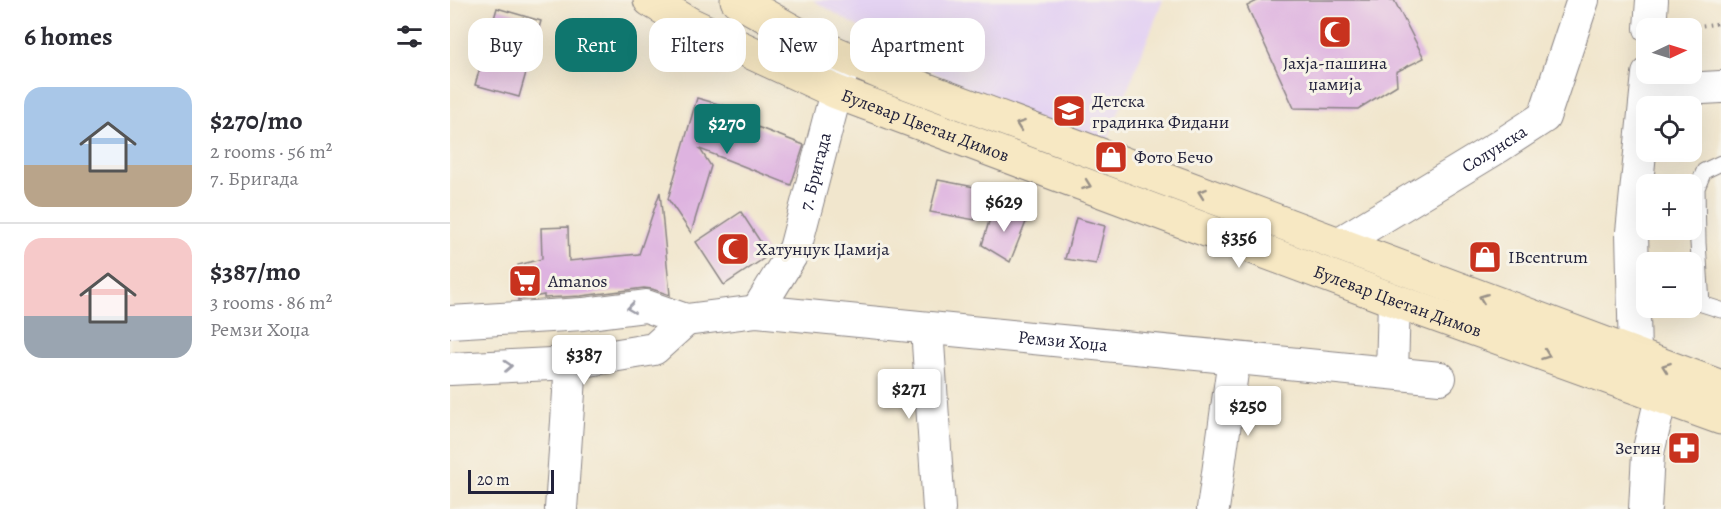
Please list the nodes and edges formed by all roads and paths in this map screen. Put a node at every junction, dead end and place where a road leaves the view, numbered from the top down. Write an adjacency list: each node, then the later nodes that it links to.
1 (650, 0): 13 (street, Булевар Цветан Димов)
2 (737, 0): 5 (street, Булевар Цветан Димов)
3 (1583, 0): 16 (street, Солунска)
4 (1652, 0): 6 (street)
5 (770, 18)
6 (1651, 18)
7 (1721, 23): 8 (path)
8 (1702, 26)
9 (838, 55): 16 (street, Булевар Цветан Димов, one-way to 9)
10 (826, 72): 13 (street, 7. Бригада)
11 (1648, 84): 23 (street)
12 (1672, 84): 14 (street)
13 (822, 85): 17 (street, Булевар Цветан Димов, one-way to 17); 19 (street, 7. Бригада)
14 (1721, 88)
15 (1721, 163): 18 (lane)
16 (1338, 244): 23 (street, Булевар Цветан Димов, one-way to 16)
17 (1394, 300): 27 (street); 30 (street, Булевар Цветан Димов, one-way to 30)
18 (1721, 310)
19 (757, 311): 20 (street, Ремзи Хоџа); 22 (street, Ремзи Хоџа)
20 (686, 320): 21 (street, Ремзи Хоџа, one-way to 21); 25 (street)
21 (450, 322)
22 (927, 328): 24 (street, Ремзи Хоџа); 33 (street)
23 (1635, 355): 29 (street, Булевар Цветан Димов, one-way to 23)
24 (1234, 357): 27 (street, Ремзи Хоџа); 34 (street)
25 (571, 363): 26 (street, one-way to 25); 32 (street)
26 (450, 369)
27 (1392, 373): 28 (street, Ремзи Хоџа)
28 (1440, 378)
29 (1721, 387)
30 (1661, 397): 31 (street, Булевар Цветан Димов); 35 (street)
31 (1721, 418)
32 (561, 509)
33 (939, 509)
34 (1213, 509)
35 (1645, 509)

